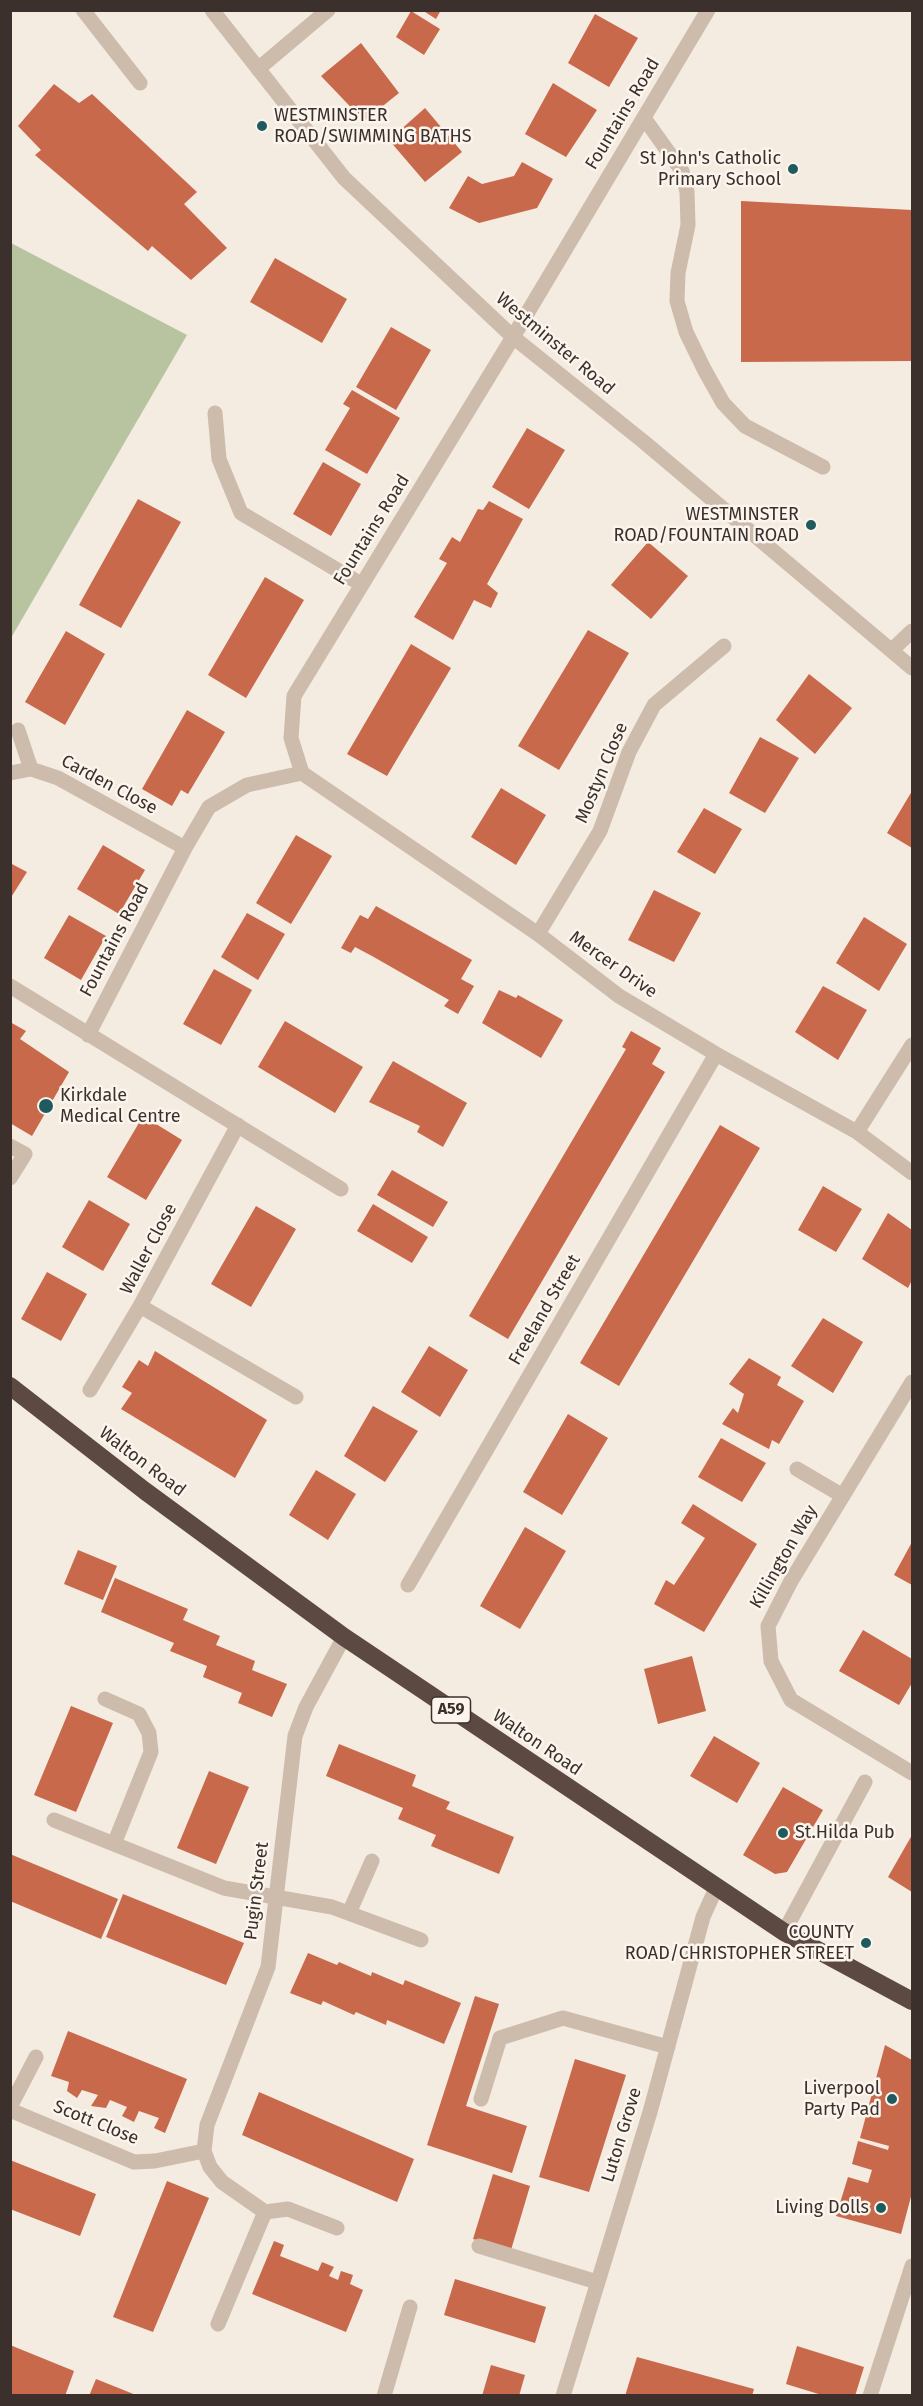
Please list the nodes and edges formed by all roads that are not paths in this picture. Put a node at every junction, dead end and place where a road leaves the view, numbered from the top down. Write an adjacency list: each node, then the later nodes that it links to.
1 (83, 10): 6 (street)
2 (212, 10): 5 (street, Westminster Road)
3 (327, 10): 5 (street)
4 (708, 10): 7 (street, Fountains Road)
5 (258, 69): 8 (street, Westminster Road)
6 (140, 83)
7 (644, 118): 8 (street, Fountains Road); 10 (street)
8 (513, 337): 11 (street, Fountains Road); 14 (street, Westminster Road)
9 (215, 413): 11 (street)
10 (823, 467)
11 (361, 584): 19 (street, Fountains Road)
12 (912, 631): 14 (street)
13 (724, 646): 21 (street, Mostyn Close)
14 (892, 650): 15 (street, Westminster Road)
15 (912, 668)
16 (18, 730): 17 (street)
17 (32, 769): 18 (street, Carden Close); 20 (street, Carden Close)
18 (10, 773)
19 (302, 773): 20 (street, Fountains Road); 21 (street, Mercer Drive)
20 (185, 848): 23 (street, Fountains Road)
21 (538, 934): 25 (street, Mercer Drive)
22 (10, 986): 23 (street)
23 (88, 1035): 26 (street)
24 (912, 1045): 27 (street)
25 (716, 1054): 27 (street, Mercer Drive); 39 (street, Freeland Street)
26 (238, 1125): 31 (street); 32 (street, Waller Close)
27 (857, 1132): 29 (street, Mercer Drive)
28 (10, 1146): 30 (street)
29 (912, 1173)
30 (10, 1178)
31 (341, 1189)
32 (140, 1306): 35 (street, Waller Close); 36 (street)
33 (912, 1382): 38 (street, Killington Way)
34 (10, 1386): 40 (highway, Walton Road / A59)
35 (90, 1390)
36 (296, 1397)
37 (797, 1469): 38 (street)
38 (843, 1496): 42 (street, Killington Way)
39 (408, 1585)
40 (344, 1637): 47 (highway, Walton Road / A59); 48 (street, Pugin Street)
41 (105, 1699): 45 (street)
42 (912, 1773)
43 (865, 1782): 50 (street)
44 (54, 1820): 45 (street)
45 (114, 1844): 48 (street)
46 (372, 1861): 49 (street)
47 (717, 1886): 50 (highway, Walton Road / A59); 53 (street, Luton Grove)
48 (277, 1896): 49 (street); 57 (street, Pugin Street)
49 (349, 1913): 51 (street)
50 (784, 1932): 52 (highway, Walton Road / A59)
51 (421, 1940)
52 (912, 2001)
53 (668, 2047): 55 (street); 62 (street, Luton Grove)
54 (36, 2057): 56 (street, Scott Close)
55 (481, 2099)
56 (10, 2109): 57 (street, Scott Close)
57 (204, 2151): 58 (street)
58 (265, 2212): 59 (street); 64 (street)
59 (337, 2228)
60 (479, 2246): 62 (street)
61 (912, 2266): 67 (street)
62 (597, 2282): 66 (street, Luton Grove)
63 (410, 2307): 65 (street)
64 (218, 2324)
65 (384, 2396)
66 (563, 2396)
67 (870, 2396)

